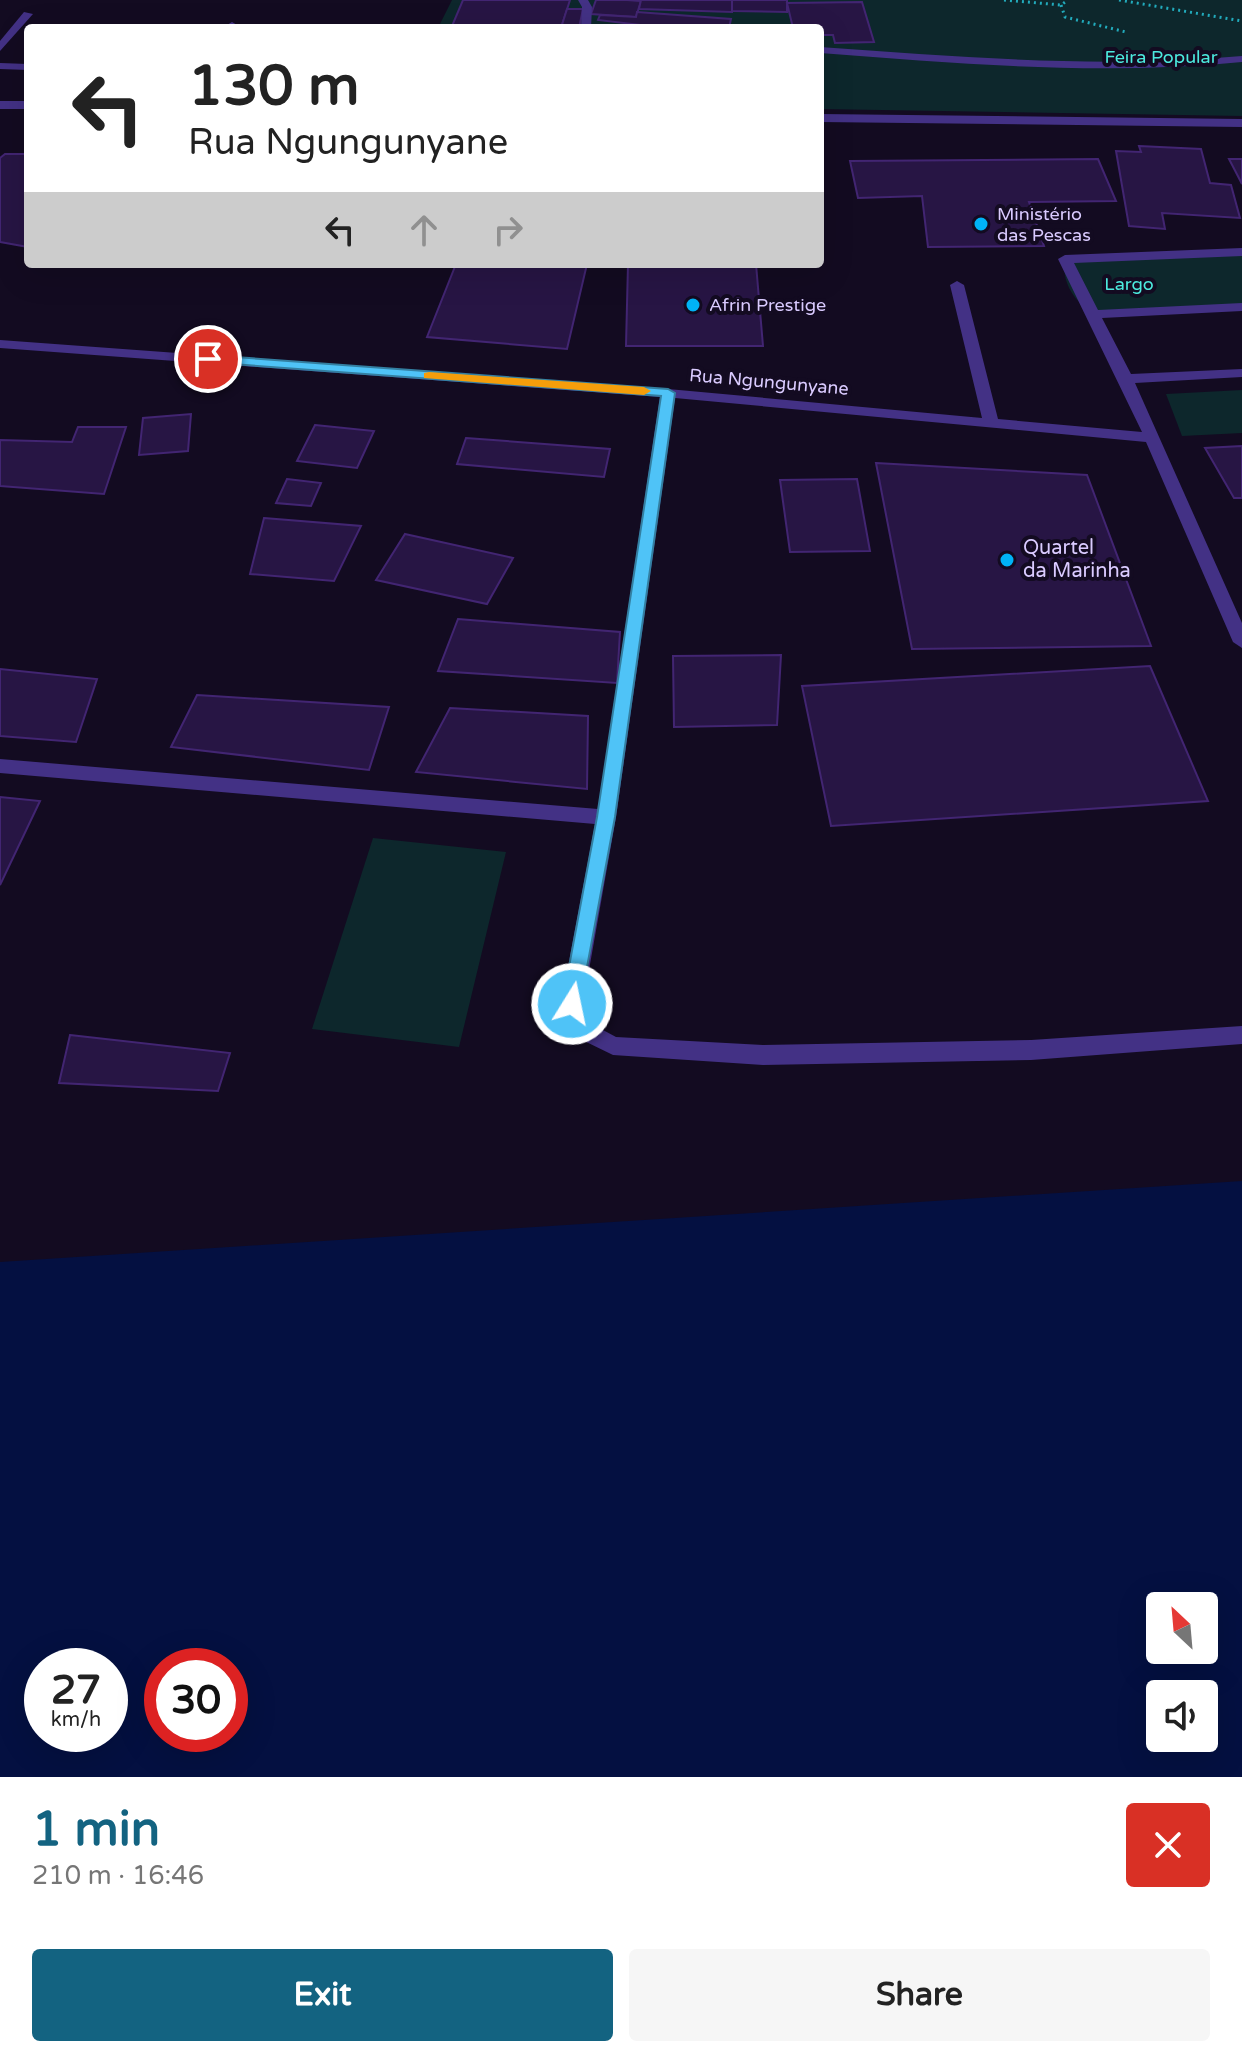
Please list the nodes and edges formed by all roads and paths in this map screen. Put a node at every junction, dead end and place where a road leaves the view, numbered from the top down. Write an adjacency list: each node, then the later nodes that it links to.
1 (583, 0): 8 (street)
2 (1004, 0): 5 (path)
3 (1068, 0): 5 (path)
4 (1119, 0): 7 (path)
5 (1047, 2)
6 (28, 14): 9 (street)
7 (1242, 21)
8 (586, 24)
9 (10, 35): 10 (street); 11 (street)
10 (24, 36)
11 (0, 48)
12 (824, 50): 13 (street)
13 (1242, 59)
14 (0, 66): 15 (street)
15 (24, 67)
16 (0, 105): 17 (street)
17 (24, 105)
18 (824, 118): 19 (street)
19 (1242, 123)
20 (1242, 252): 23 (street)
21 (957, 285): 28 (street)
22 (1242, 307): 23 (street)
23 (1094, 314): 26 (street)
24 (0, 344): 27 (street, Rua Ngungunyane)
25 (1242, 373): 26 (street)
26 (1126, 379): 29 (street)
27 (668, 393): 28 (street, Rua Ngungunyane); 32 (street)
28 (991, 423): 29 (street, Rua Ngungunyane)
29 (1152, 438): 30 (street)
30 (1242, 642)
31 (0, 766): 32 (street)
32 (606, 817): 33 (street)
33 (1242, 1035)

